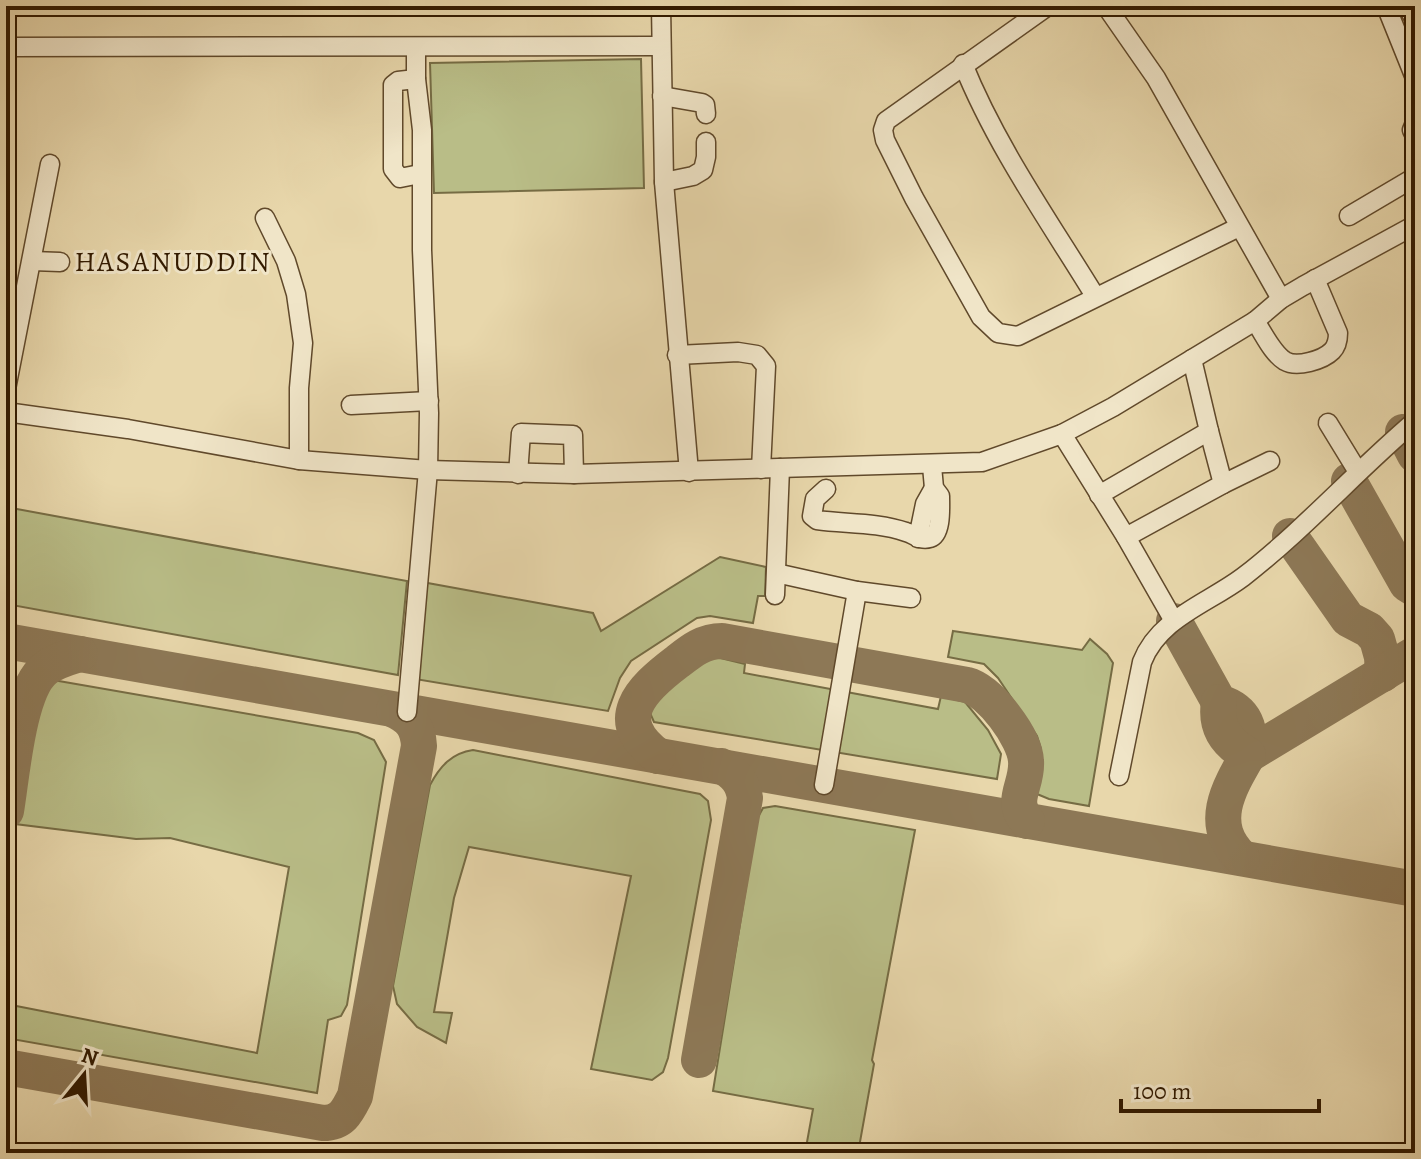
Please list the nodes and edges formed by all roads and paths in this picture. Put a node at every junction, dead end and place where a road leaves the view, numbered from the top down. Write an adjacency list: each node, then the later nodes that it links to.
1 (661, 6): 7 (lane)
2 (1048, 6): 10 (lane)
3 (1106, 6): 25 (lane)
4 (1386, 6): 11 (lane)
5 (1407, 6): 6 (lane)
6 (1415, 20)
7 (660, 46): 9 (lane); 13 (lane)
8 (6, 47): 9 (lane)
9 (416, 47): 12 (lane)
10 (963, 64): 29 (lane); 29 (lane)
11 (1415, 78)
12 (416, 79): 19 (lane); 19 (lane)
13 (662, 96): 14 (lane); 21 (lane)
14 (706, 114)
15 (1415, 123): 16 (lane)
16 (1415, 136)
17 (706, 142): 21 (lane)
18 (50, 164): 26 (lane)
19 (420, 174): 35 (lane)
20 (1415, 177): 22 (lane)
21 (664, 182): 32 (lane)
22 (1349, 216)
23 (265, 218): 42 (lane)
24 (1415, 225): 28 (lane)
25 (1239, 227): 29 (lane); 30 (lane)
26 (32, 261): 27 (lane); 34 (lane)
27 (60, 262)
28 (1315, 279): 30 (lane); 31 (lane)
29 (1095, 296)
30 (1281, 299): 31 (lane)
31 (1255, 321): 33 (lane)
32 (677, 355): 46 (lane); 48 (lane)
33 (1192, 359): 40 (lane); 41 (lane)
34 (6, 389)
35 (429, 401): 36 (lane); 47 (lane)
36 (351, 405)
37 (6, 412): 42 (lane)
38 (1415, 421): 49 (lane)
39 (1328, 423): 49 (lane)
40 (1209, 431): 52 (lane); 53 (lane)
41 (1062, 434): 44 (lane); 53 (lane)
42 (299, 460): 47 (lane)
43 (1270, 461): 52 (lane)
44 (932, 466): 45 (lane); 45 (lane)
45 (828, 467): 46 (lane)
46 (770, 469): 48 (lane); 55 (lane)
47 (428, 470): 50 (lane); 60 (lane)
48 (689, 472): 51 (lane)
49 (1358, 472): 59 (lane)
50 (518, 474): 51 (lane); 51 (lane)
51 (574, 474)
52 (1223, 484): 54 (lane)
53 (1099, 495): 54 (lane)
54 (1126, 537): 59 (lane)
55 (776, 573): 56 (lane); 57 (lane)
56 (857, 591): 58 (lane); 62 (lane)
57 (775, 595)
58 (911, 598)
59 (1174, 621): 61 (lane)
60 (407, 712)
61 (1119, 776)
62 (824, 785)

